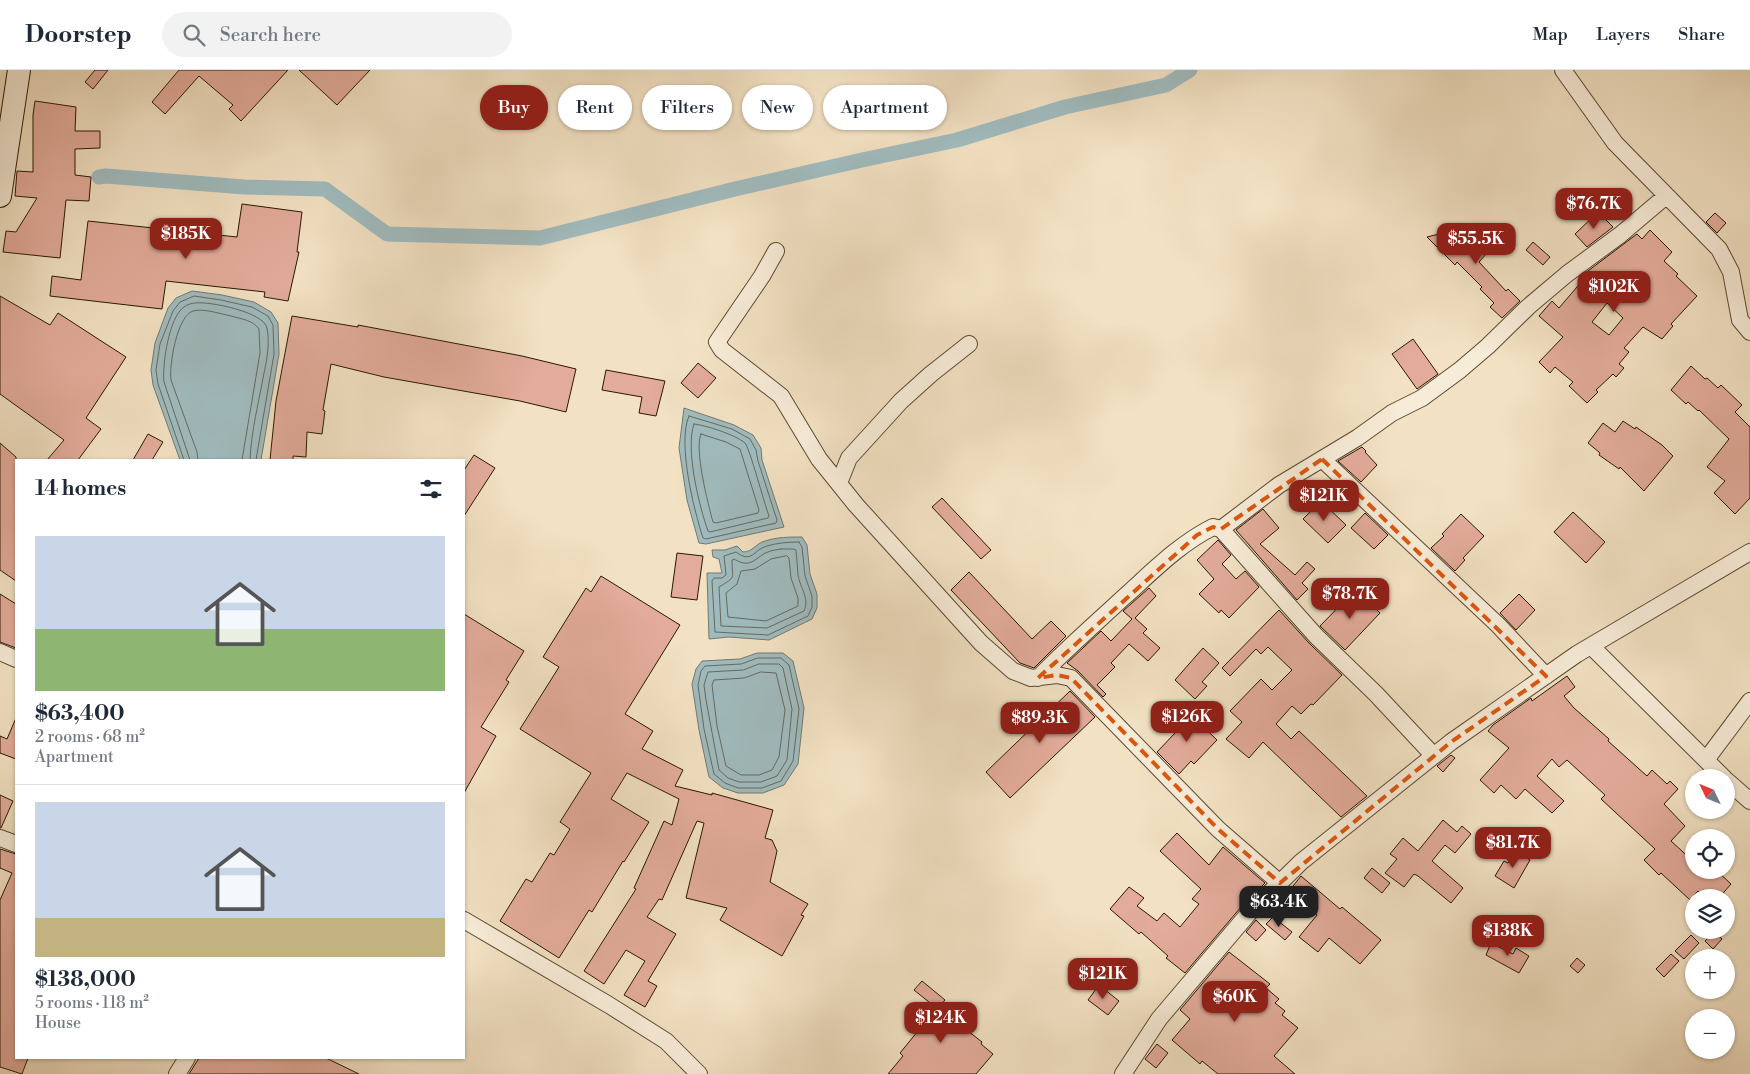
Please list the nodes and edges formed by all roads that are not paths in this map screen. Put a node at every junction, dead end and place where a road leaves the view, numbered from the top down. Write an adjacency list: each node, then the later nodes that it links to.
1 (19, 70): 3 (main road)
2 (1563, 70): 4 (street)
3 (0, 196)
4 (1666, 196): 6 (street); 8 (street)
5 (776, 251): 9 (street)
6 (1750, 332)
7 (969, 344): 9 (street)
8 (1322, 459): 10 (street); 15 (street)
9 (839, 483): 16 (street)
10 (1221, 529): 16 (street); 18 (street)
11 (1750, 552): 12 (street)
12 (1591, 646): 15 (street); 19 (street)
13 (0, 652): 14 (street)
14 (15, 659)
15 (1546, 676): 18 (street)
16 (1038, 678): 25 (street)
17 (1750, 701): 19 (street)
18 (1434, 756): 25 (street)
19 (1706, 760): 20 (street)
20 (1715, 769)
21 (1735, 787): 22 (street)
22 (1750, 800)
23 (0, 838): 24 (street)
24 (15, 844)
25 (1280, 883): 30 (street)
26 (465, 921): 29 (street)
27 (186, 1059): 28 (street)
28 (177, 1074)
29 (699, 1074)
30 (1123, 1074)

